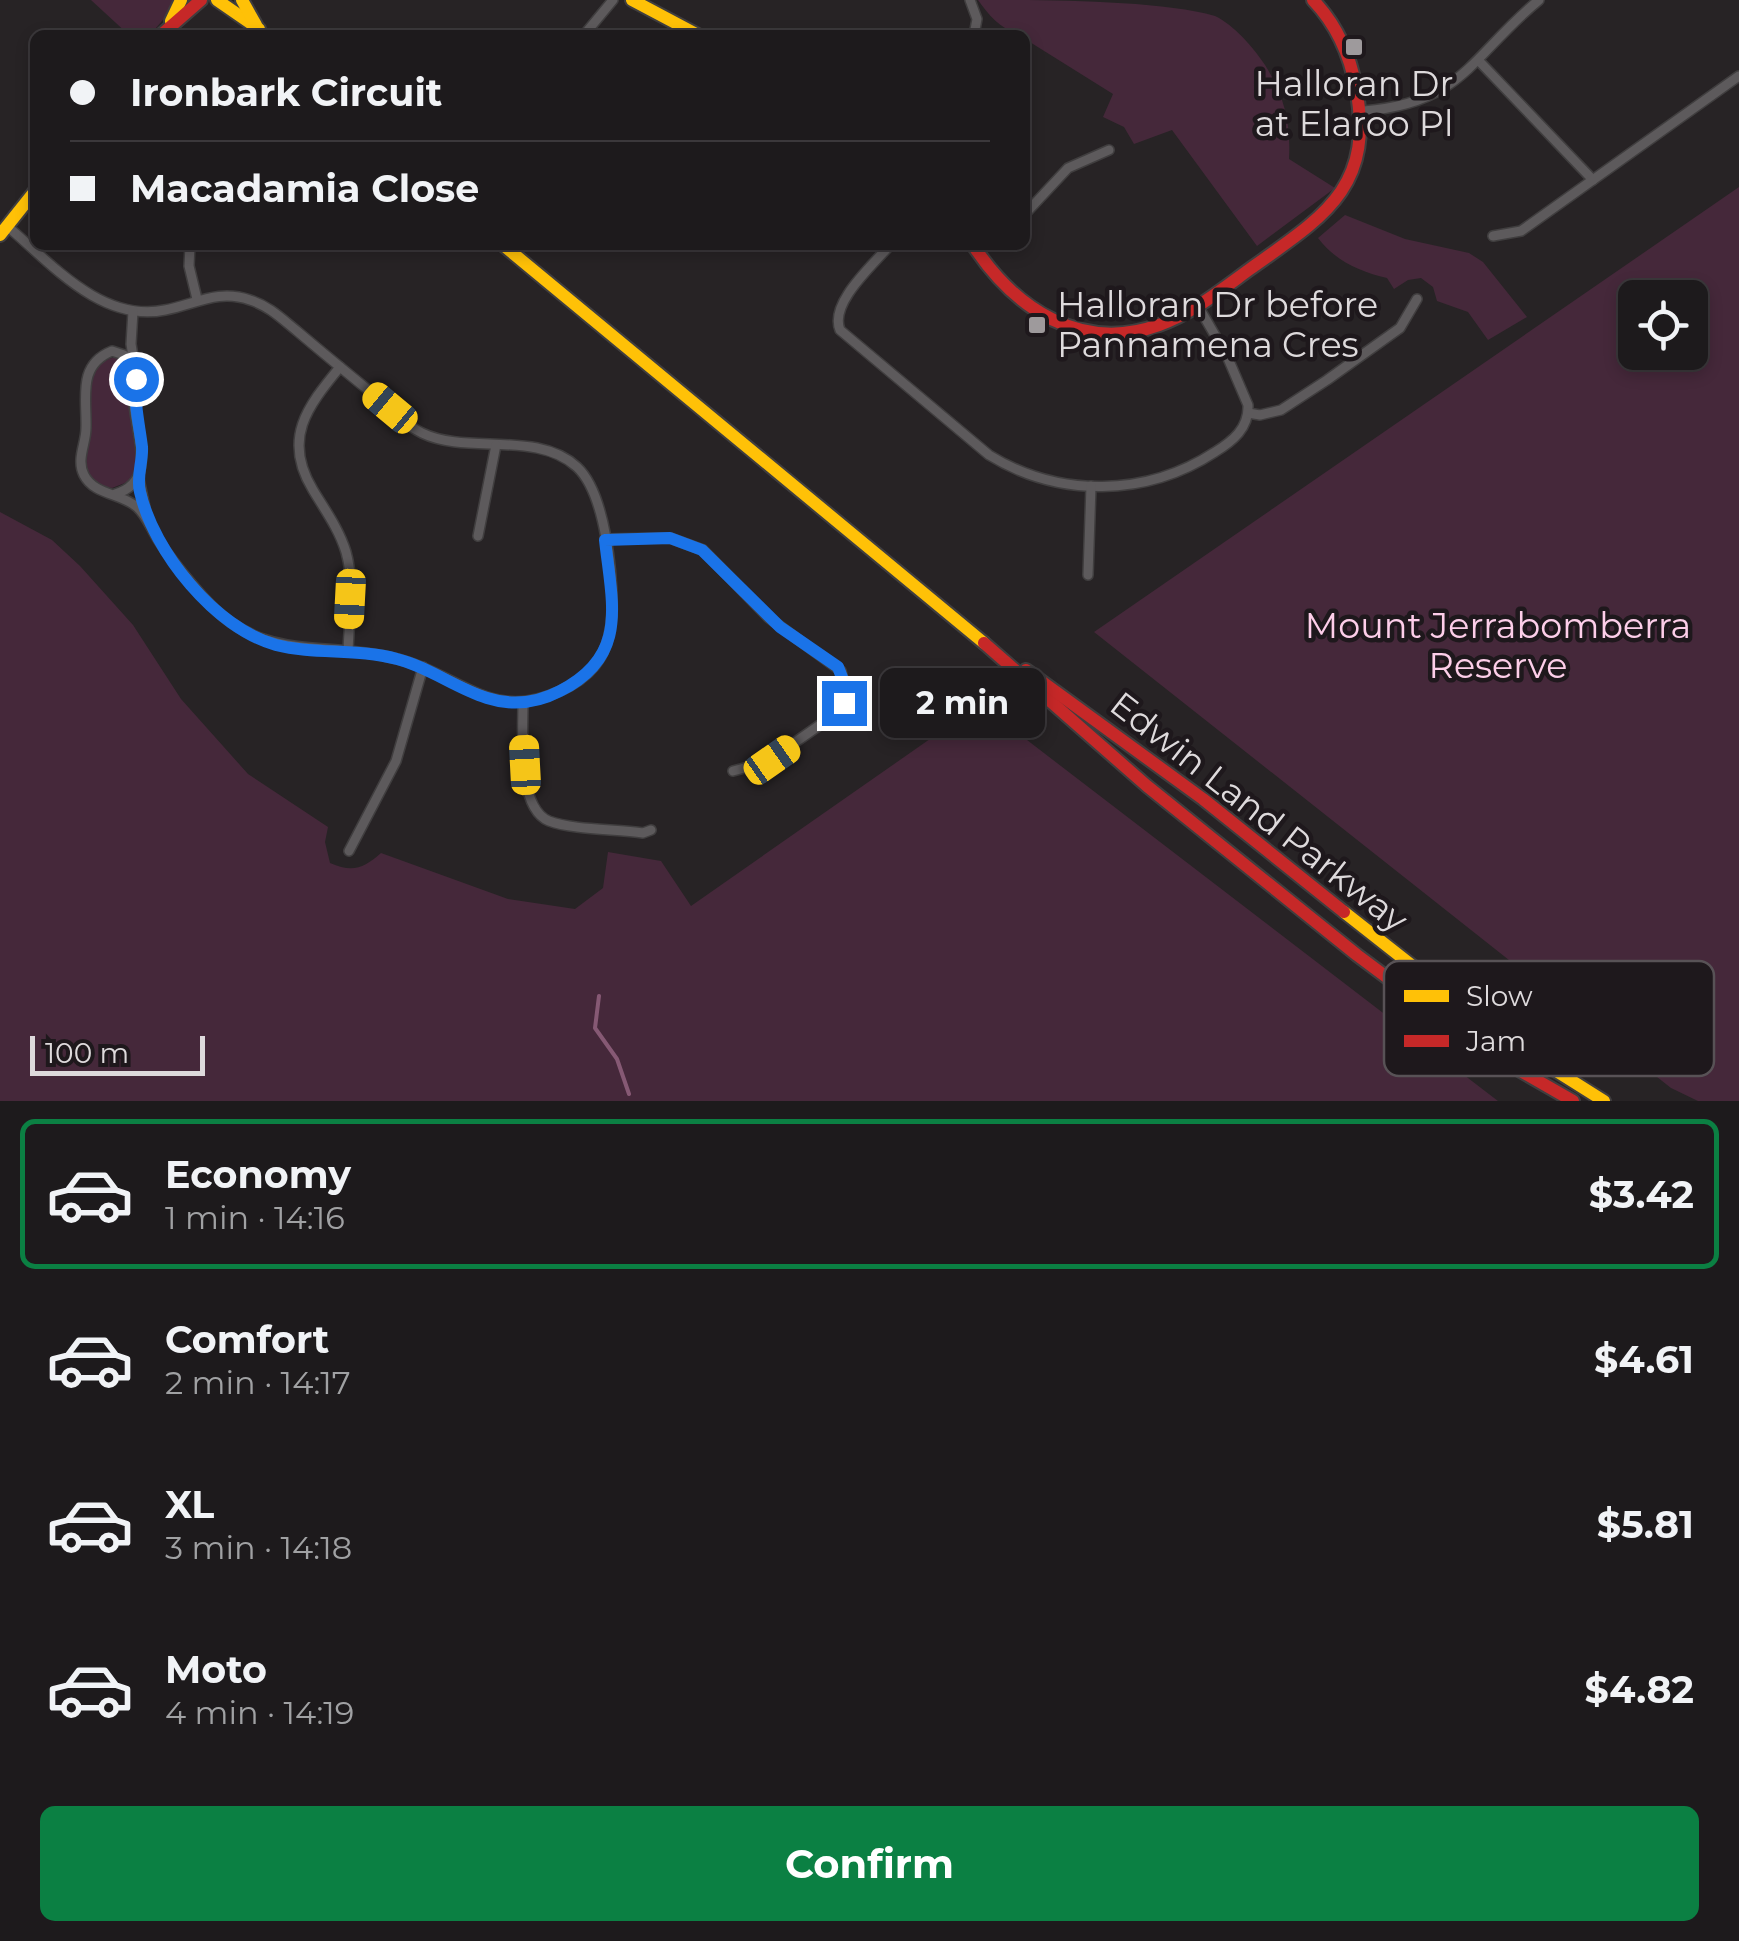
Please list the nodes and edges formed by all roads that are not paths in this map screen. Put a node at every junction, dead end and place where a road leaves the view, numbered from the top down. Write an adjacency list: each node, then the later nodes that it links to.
1 (181, 0): 10 (main road)
2 (201, 0): 10 (main road)
3 (217, 0): 11 (main road)
4 (242, 0): 12 (main road)
5 (613, 0): 13 (street)
6 (632, 0): 14 (main road)
7 (970, 0): 15 (street)
8 (1539, 0): 16 (street)
9 (1319, 2): 18 (main road)
10 (166, 29)
11 (258, 30)
12 (260, 30)
13 (588, 30)
14 (689, 30)
15 (975, 30)
16 (1479, 61): 18 (street); 20 (street)
17 (1739, 76): 20 (street)
18 (1364, 111): 33 (main road)
19 (1109, 150): 22 (street)
20 (1593, 180): 24 (street)
21 (30, 196): 23 (main road)
22 (1030, 209)
23 (4, 230): 25 (street)
24 (1493, 236)
25 (30, 249)
26 (31, 250): 34 (street)
27 (190, 250): 31 (street)
28 (509, 250): 47 (main road, Edwin Land Parkway)
29 (886, 250): 41 (street)
30 (980, 250): 33 (main road)
31 (197, 299): 34 (street); 37 (street)
32 (1417, 299): 38 (street)
33 (1198, 306): 38 (street)
34 (133, 311): 35 (street); 36 (street)
35 (108, 352): 36 (street); 42 (street)
36 (134, 363): 40 (street)
37 (340, 366): 39 (street); 48 (street)
38 (1248, 413): 41 (street)
39 (496, 445): 44 (street); 45 (street)
40 (140, 474): 42 (street); 43 (street)
41 (1091, 486): 46 (street)
42 (115, 494): 43 (street)
43 (148, 520): 48 (street)
44 (478, 536)
45 (605, 540): 50 (street); 51 (street)
46 (1088, 575)
47 (929, 597): 54 (main road, Edwin Land Parkway); 55 (main road, Edwin Land Parkway)
48 (348, 652): 49 (street)
49 (423, 667): 50 (street); 53 (street)
50 (523, 703): 52 (street)
51 (733, 771)
52 (651, 830)
53 (348, 851)
54 (1401, 961)
55 (1384, 975)
56 (1529, 1076): 58 (main road, Edwin Land Parkway)
57 (1563, 1076): 59 (main road, Edwin Land Parkway)
58 (1573, 1101)
59 (1604, 1101)

